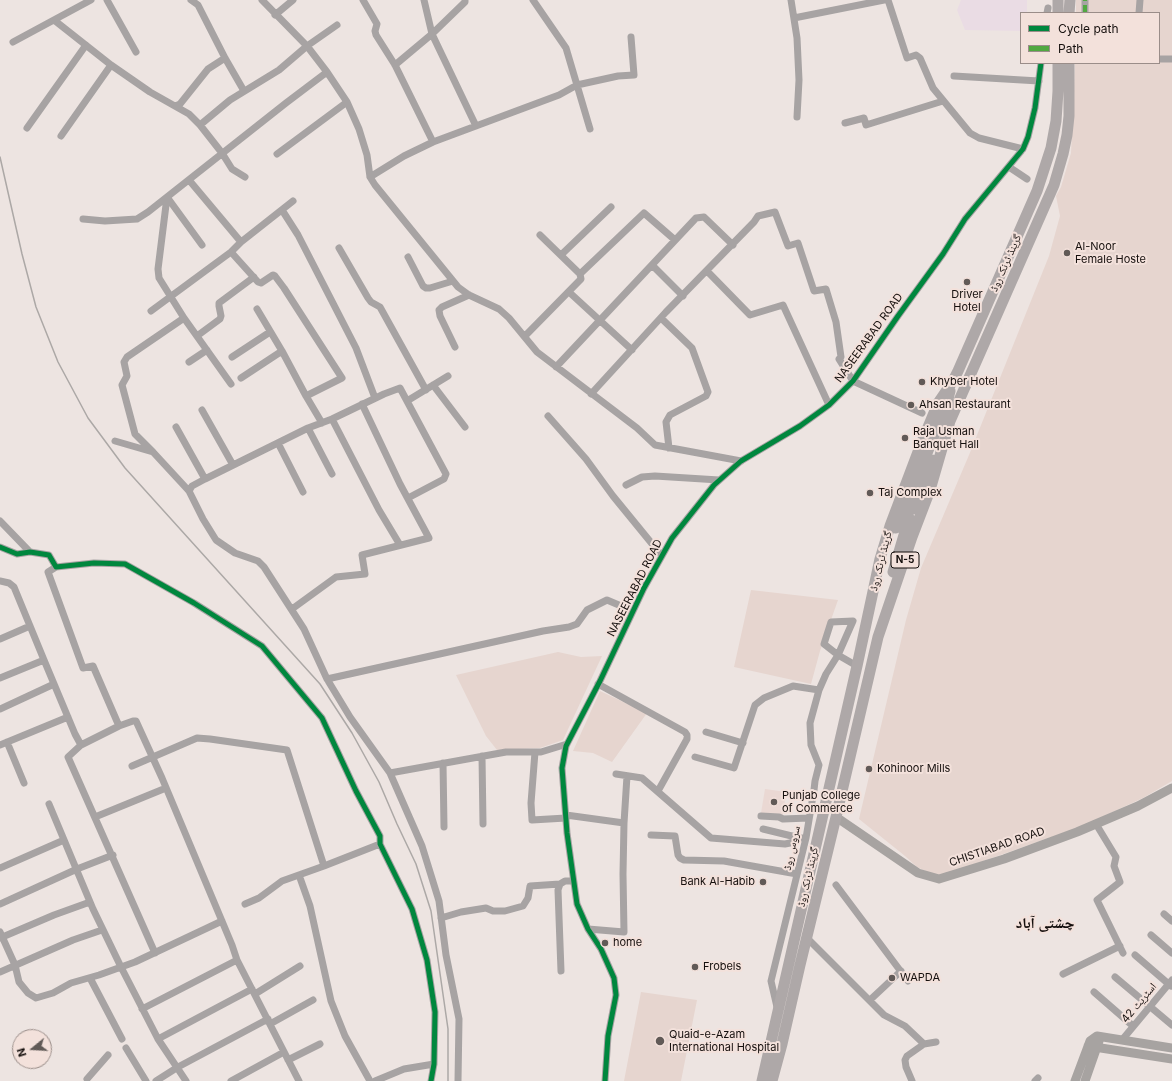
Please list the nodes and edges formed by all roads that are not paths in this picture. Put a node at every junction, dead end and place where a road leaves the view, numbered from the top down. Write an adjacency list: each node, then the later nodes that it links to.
1 (91, 0): 23 (street)
2 (107, 0): 30 (street)
3 (191, 0): 31 (street)
4 (262, 0): 21 (street)
5 (292, 0): 21 (street)
6 (363, 0): 38 (street)
7 (424, 0): 25 (street)
8 (464, 0): 25 (street)
9 (533, 0): 42 (street)
10 (791, 0): 22 (street)
11 (884, 0): 22 (street)
12 (888, 0): 44 (street)
13 (1058, 0): 17 (highway)
14 (1070, 0): 18 (highway)
15 (1085, 0): 19 (street)
16 (1140, 0): 20 (street)
17 (1051, 11)
18 (1069, 12)
19 (1085, 12)
20 (1140, 12)
21 (275, 15): 29 (street)
22 (794, 18): 47 (street)
23 (54, 20): 27 (street); 28 (street)
24 (337, 25): 29 (street)
25 (432, 34): 38 (street); 50 (street)
26 (631, 37): 42 (street)
27 (13, 42)
28 (86, 45): 37 (street); 51 (street)
29 (307, 46): 39 (street); 43 (street)
30 (136, 52)
31 (225, 58): 43 (street); 46 (street)
32 (1160, 59): 33 (street)
33 (1172, 59)
34 (1041, 64): 41 (street, NASEERABAD ROAD)
35 (1058, 64): 103 (highway, گرینڈ ٹرنک روڈ / N-5)
36 (1069, 64): 118 (highway, گرینڈ ٹرنک روڈ / N-5)
37 (111, 65): 46 (street); 53 (street)
38 (395, 65): 54 (street)
39 (328, 72): 45 (street); 56 (street)
40 (954, 76): 41 (street)
41 (1039, 81): 55 (street, NASEERABAD ROAD)
42 (577, 85): 50 (street); 52 (street)
43 (244, 91): 49 (street)
44 (943, 101): 48 (street); 55 (street)
45 (347, 102): 57 (street); 60 (street)
46 (176, 106): 49 (street)
47 (796, 117)
48 (845, 123)
49 (200, 125): 56 (street)
50 (476, 126): 54 (street)
51 (27, 128)
52 (590, 129)
53 (61, 136)
54 (433, 142): 60 (street)
55 (1023, 149): 58 (street, NASEERABAD ROAD)
56 (222, 153): 59 (street); 62 (street)
57 (277, 154)
58 (1009, 167): 61 (street); 104 (street, NASEERABAD ROAD)
59 (245, 177)
60 (370, 177): 81 (street)
61 (1027, 179)
62 (189, 180): 63 (street); 70 (street)
63 (167, 197): 67 (street); 71 (street); 83 (street)
64 (293, 200): 66 (street)
65 (611, 207): 75 (street)
66 (282, 210): 70 (street); 110 (street)
67 (83, 219)
68 (540, 235): 75 (street)
69 (675, 240): 72 (street); 77 (street); 79 (street)
70 (241, 242): 74 (street)
71 (202, 245)
72 (732, 245): 78 (street); 104 (street)
73 (339, 248): 107 (street)
74 (231, 252): 80 (street); 83 (street)
75 (561, 255): 79 (street)
76 (408, 257): 81 (street)
77 (652, 265): 85 (street); 90 (street)
78 (707, 271): 85 (street); 113 (street)
79 (580, 274): 82 (street)
80 (254, 277): 92 (street); 109 (street)
81 (453, 281): 84 (street)
82 (569, 292): 90 (street); 93 (street)
83 (170, 296): 87 (street); 88 (street)
84 (469, 296): 93 (street); 94 (street)
85 (683, 296): 89 (street)
86 (257, 310): 91 (street)
87 (151, 311)
88 (184, 318): 92 (street); 126 (street)
89 (661, 318): 96 (street); 125 (street)
90 (600, 320): 96 (street); 100 (street)
91 (270, 332): 97 (street); 98 (street)
92 (197, 336): 95 (street)
93 (525, 336): 100 (street)
94 (455, 347)
95 (207, 350): 99 (street); 105 (street)
96 (632, 350): 108 (street)
97 (282, 351): 102 (street); 109 (street)
98 (232, 358)
99 (189, 362)
100 (556, 367): 108 (street)
101 (448, 376): 106 (street)
102 (241, 378)
103 (953, 380): 118 (highway); 145 (highway, گرینڈ ٹرنک روڈ / N-5)
104 (853, 381): 113 (street, NASEERABAD ROAD); 115 (street)
105 (231, 384)
106 (434, 385): 107 (street); 121 (street)
107 (426, 390): 111 (street)
108 (591, 394): 125 (street)
109 (306, 396): 119 (street)
110 (375, 398): 111 (street); 112 (street)
111 (407, 401): 135 (street)
112 (362, 404): 117 (street); 135 (street)
113 (829, 405): 127 (street, NASEERABAD ROAD)
114 (202, 410): 128 (street)
115 (922, 413)
116 (548, 416): 140 (street)
117 (332, 419): 119 (street); 137 (street)
118 (950, 421): 147 (highway, گرینڈ ٹرنک روڈ / N-5)
119 (322, 422): 122 (street)
120 (176, 427): 130 (street)
121 (465, 427)
122 (308, 428): 124 (street); 129 (street)
123 (115, 441): 126 (street)
124 (278, 443): 128 (street); 134 (street)
125 (669, 448): 127 (street)
126 (153, 452): 133 (street)
127 (741, 461): 131 (street, NASEERABAD ROAD)
128 (233, 465): 130 (street)
129 (332, 474)
130 (205, 479): 133 (street)
131 (719, 480): 132 (street); 140 (street, NASEERABAD ROAD)
132 (626, 485)
133 (189, 491): 143 (street)
134 (303, 492)
135 (408, 498): 137 (street)
136 (0, 521): 139 (street)
137 (400, 545): 143 (street)
138 (0, 547): 139 (street)
139 (30, 552): 141 (street)
140 (662, 556): 144 (street, NASEERABAD ROAD)
141 (56, 567): 159 (street); 194 (street)
142 (0, 581): 146 (street)
143 (292, 609): 153 (street)
144 (633, 611): 153 (street); 155 (street, NASEERABAD ROAD)
145 (867, 620): 147 (highway); 151 (highway, گرینڈ ٹرنک روڈ / N-5)
146 (30, 626): 148 (street); 150 (street)
147 (878, 637): 182 (highway, گرینڈ ٹرنک روڈ / N-5)
148 (0, 639)
149 (838, 655): 149 (street, سروس روڈ); 151 (street); 156 (street, سروس روڈ)
150 (44, 660): 152 (street); 154 (street)
151 (857, 666): 239 (highway, گرینڈ ٹرنک روڈ / N-5)
152 (0, 678)
153 (327, 679): 171 (street)
154 (54, 684): 157 (street); 158 (street)
155 (598, 684): 164 (street, NASEERABAD ROAD); 177 (street)
156 (819, 690): 161 (street); 183 (street, سروس روڈ)
157 (0, 709)
158 (68, 717): 162 (street); 163 (street)
159 (119, 726): 163 (street); 168 (street)
160 (706, 732): 161 (street)
161 (743, 743): 167 (street)
162 (3, 744): 174 (street)
163 (82, 744): 180 (street)
164 (567, 744): 165 (street); 181 (street, NASEERABAD ROAD)
165 (535, 752): 166 (street); 181 (street)
166 (482, 756): 169 (street); 186 (street)
167 (695, 757)
168 (153, 758): 170 (street); 175 (street); 196 (street)
169 (443, 763): 171 (street); 188 (street)
170 (132, 766)
171 (390, 773): 208 (street)
172 (616, 774): 173 (street)
173 (627, 776): 177 (street); 185 (street)
174 (24, 783)
175 (166, 788): 180 (street); 209 (street)
176 (1172, 788): 187 (main road, CHISTIABAD ROAD)
177 (658, 791): 192 (street)
178 (49, 804): 193 (street)
179 (761, 816): 184 (street)
180 (95, 817): 195 (street)
181 (566, 817): 185 (street); 201 (street, NASEERABAD ROAD)
182 (836, 817): 187 (main road, CHISTIABAD ROAD); 215 (highway, گرینڈ ٹرنک روڈ / N-5)
183 (809, 818): 184 (street); 192 (street, سروس روڈ)
184 (783, 819): 190 (street)
185 (624, 823): 211 (street)
186 (483, 824)
187 (1096, 824): 216 (street)
188 (444, 827)
189 (763, 829): 190 (street)
190 (778, 833): 192 (street)
191 (651, 835): 199 (street)
192 (803, 838): 199 (street, سروس روڈ)
193 (64, 840): 197 (street); 198 (street)
194 (380, 844): 196 (street); 257 (street)
195 (112, 855): 198 (street); 217 (street)
196 (324, 866): 200 (street)
197 (0, 868)
198 (77, 869): 204 (street); 205 (street)
199 (797, 874): 239 (street, سروس روڈ)
200 (299, 875): 206 (street); 266 (street)
201 (574, 881): 202 (street); 211 (street, NASEERABAD ROAD)
202 (560, 884): 208 (street); 225 (street)
203 (836, 885): 226 (street)
204 (90, 902): 212 (street); 213 (street)
205 (0, 904)
206 (245, 904)
207 (1164, 914): 210 (street)
208 (441, 918): 269 (street)
209 (222, 921): 217 (street); 221 (street)
210 (1172, 921)
211 (588, 929): 270 (street, NASEERABAD ROAD)
212 (102, 930): 222 (street); 224 (street)
213 (1, 935): 222 (street)
214 (1151, 935): 219 (street)
215 (806, 937): 236 (street); 259 (highway, گرینڈ ٹرنک روڈ / N-5)
216 (1120, 946): 218 (street); 228 (street)
217 (156, 953): 224 (street)
218 (1123, 953)
219 (1172, 953)
220 (1134, 955): 232 (street)
221 (237, 960): 233 (street); 238 (street)
222 (15, 965): 227 (street); 230 (street)
223 (300, 966): 233 (street)
224 (120, 967): 230 (street); 238 (street)
225 (561, 971)
226 (901, 971): 231 (street); 236 (street)
227 (0, 972)
228 (1063, 974)
229 (1115, 977): 237 (street)
230 (90, 978): 243 (street)
231 (908, 980)
232 (1171, 983): 237 (street, اسٹریٹ 42)
233 (254, 992): 240 (street); 244 (street)
234 (1094, 992): 242 (street)
235 (313, 1000): 240 (street)
236 (870, 1000): 248 (street)
237 (1150, 1006): 241 (street); 242 (street, اسٹریٹ 42)
238 (142, 1009): 244 (street)
239 (777, 1011): 256 (highway, گرینڈ ٹرنک روڈ / N-5)
240 (269, 1022): 252 (street); 258 (street)
241 (1172, 1025)
242 (1133, 1026): 245 (street, اسٹریٹ 42)
243 (122, 1039)
244 (158, 1039): 258 (street)
245 (1122, 1040): 249 (main road); 251 (main road)
246 (936, 1042): 248 (street)
247 (320, 1044): 255 (street)
248 (924, 1044): 273 (street)
249 (1093, 1046): 254 (main road); 274 (main road); 275 (main road)
250 (126, 1048): 261 (street)
251 (1172, 1048)
252 (284, 1052): 255 (street); 264 (street)
253 (108, 1055): 260 (street)
254 (1172, 1059)
255 (288, 1060): 265 (street)
256 (766, 1060): 271 (highway); 272 (highway, گرینڈ ٹرنک روڈ / N-5)
257 (434, 1064): 267 (street); 268 (street)
258 (178, 1067): 262 (street); 263 (street)
259 (774, 1078)
260 (87, 1080)
261 (146, 1081)
262 (156, 1081)
263 (186, 1081)
264 (230, 1081)
265 (299, 1081)
266 (370, 1081)
267 (375, 1081)
268 (431, 1081)
269 (458, 1081)
270 (605, 1081)
271 (756, 1081)
272 (762, 1081)
273 (912, 1081)
274 (1075, 1081)
275 (1086, 1081)

